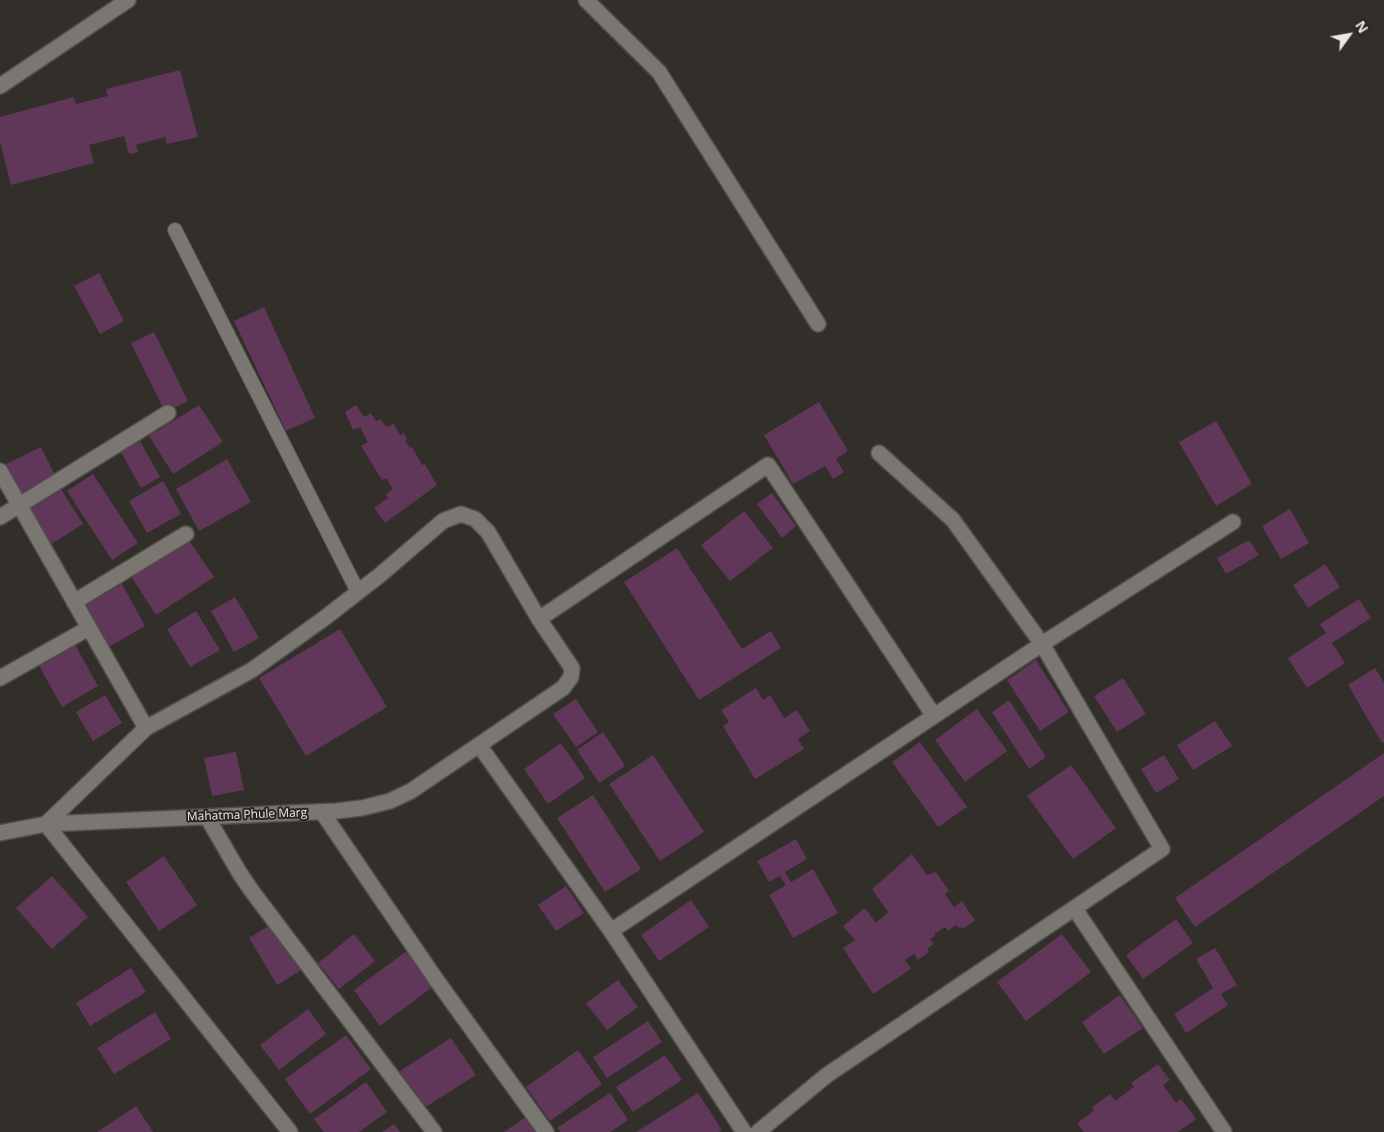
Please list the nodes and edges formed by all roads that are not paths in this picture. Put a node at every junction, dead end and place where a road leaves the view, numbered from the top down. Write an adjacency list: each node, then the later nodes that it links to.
1 (128, 0): 3 (street)
2 (586, 0): 5 (street)
3 (0, 86)
4 (175, 230): 13 (lane)
5 (818, 324)
6 (168, 413): 9 (street)
7 (878, 453): 17 (street)
8 (0, 471): 9 (street)
9 (19, 505): 10 (street); 14 (street)
10 (0, 516)
11 (1233, 522): 17 (street)
12 (186, 534): 14 (street)
13 (358, 592): 15 (street, Mahatma Phule Marg); 20 (street)
14 (74, 602): 16 (street)
15 (539, 619): 19 (street); 21 (street, Mahatma Phule Marg)
16 (89, 628): 18 (street); 20 (street)
17 (1042, 644): 19 (street); 26 (street)
18 (0, 678)
19 (934, 716): 27 (street)
20 (146, 728): 24 (street)
21 (479, 746): 22 (street, Mahatma Phule Marg); 27 (street)
22 (322, 812): 23 (street, Mahatma Phule Marg); 30 (street)
23 (207, 817): 24 (street, Mahatma Phule Marg); 29 (street)
24 (46, 824): 25 (street, Mahatma Phule Marg); 28 (street)
25 (0, 833)
26 (1075, 909): 32 (street); 33 (street)
27 (611, 931): 31 (street)
28 (290, 1132)
29 (434, 1132)
30 (546, 1132)
31 (744, 1132)
32 (758, 1132)
33 (1224, 1132)

